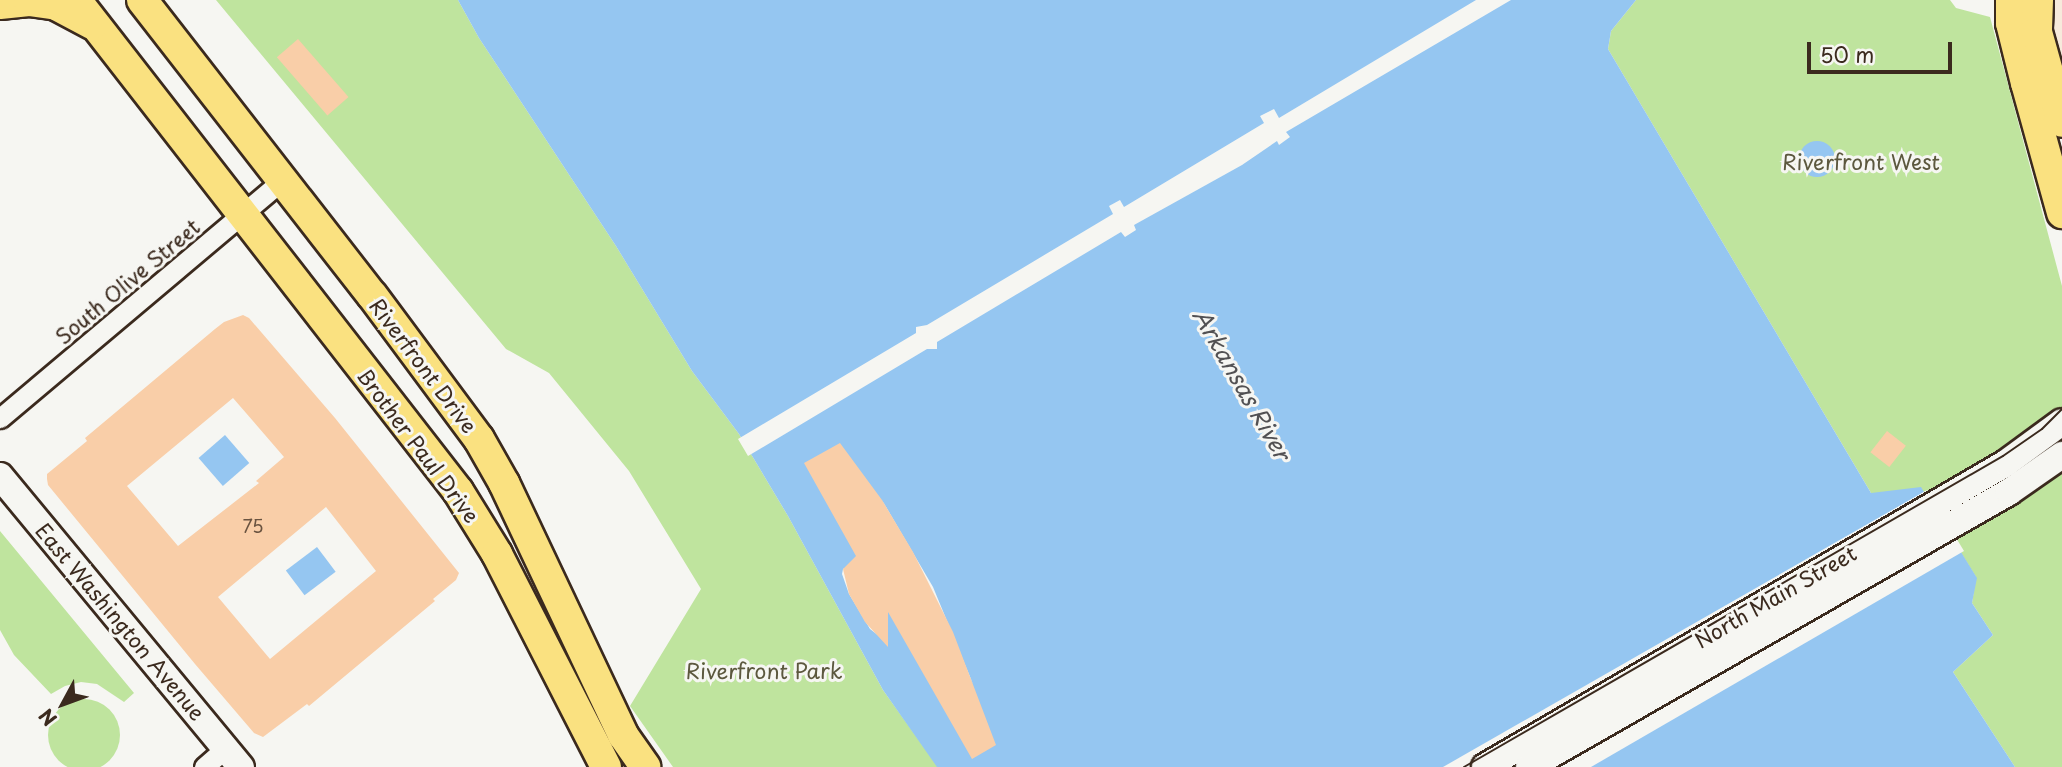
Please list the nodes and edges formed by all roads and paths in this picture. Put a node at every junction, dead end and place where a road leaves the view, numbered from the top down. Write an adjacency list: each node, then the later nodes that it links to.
1 (76, 0): 6 (main road)
2 (142, 0): 8 (main road, Riverfront Drive)
3 (2011, 0): 9 (main road)
4 (2038, 0): 7 (main road)
5 (0, 4): 6 (main road)
6 (97, 27): 10 (main road)
7 (2062, 122)
8 (283, 180): 10 (street, South Olive Street); 15 (main road, Riverfront Drive)
9 (2062, 213)
10 (242, 215): 11 (street, South Olive Street); 17 (main road, Brother Paul Drive)
11 (0, 418)
12 (2062, 422): 20 (main road, North Main Street)
13 (2062, 455): 21 (main road, North Main Street)
14 (0, 476): 16 (main road, East Washington Avenue)
15 (623, 735): 17 (street); 19 (main road, Riverfront Drive)
16 (234, 757): 18 (street)
17 (596, 763)
18 (204, 767)
19 (645, 767)
20 (1485, 767)
21 (1530, 767)

